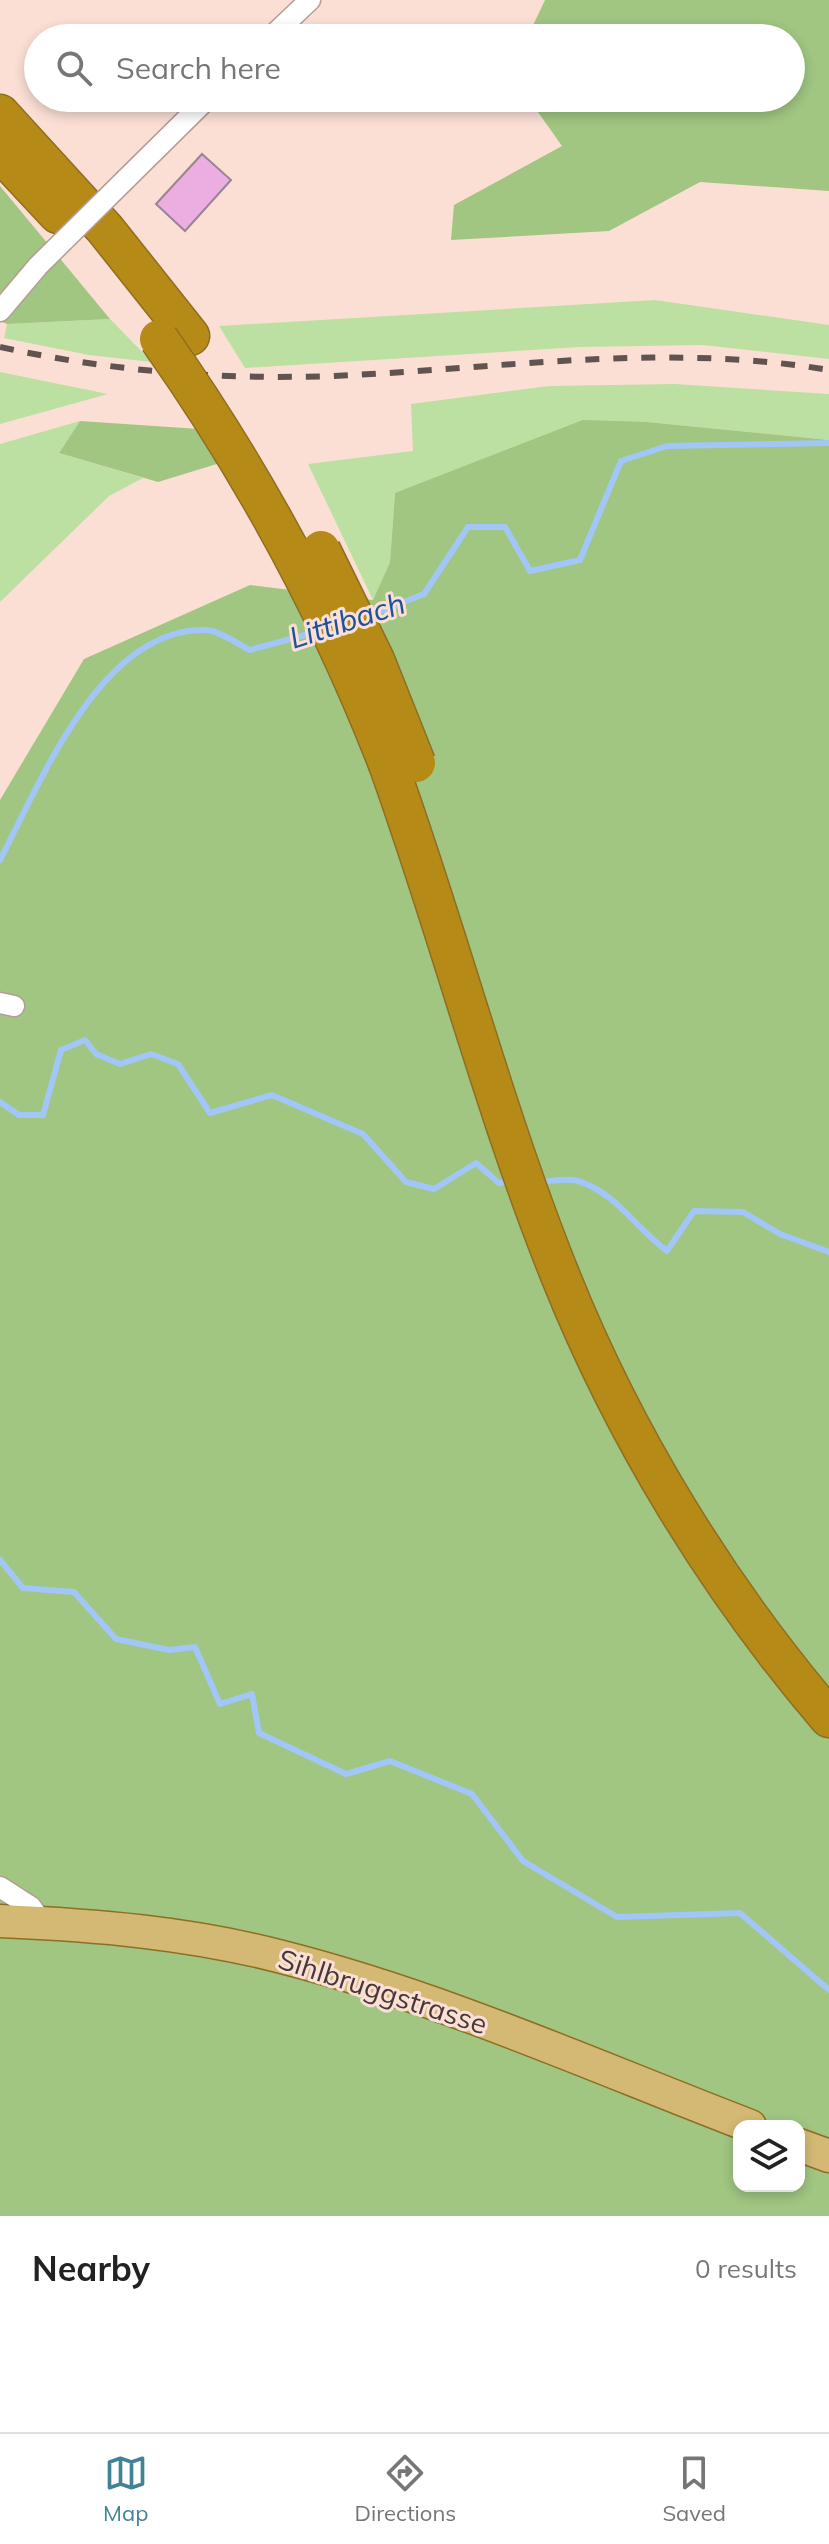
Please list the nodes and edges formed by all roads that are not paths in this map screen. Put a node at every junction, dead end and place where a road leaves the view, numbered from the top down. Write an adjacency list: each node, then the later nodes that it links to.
1 (310, 0): 2 (street)
2 (285, 24)
3 (194, 112): 6 (street, bridge)
4 (0, 114): 7 (highway)
5 (0, 152): 7 (highway)
6 (0, 311)
7 (174, 338): 8 (highway, bridge)
8 (599, 1333): 9 (highway); 10 (highway)
9 (829, 1677)
10 (829, 1718)
11 (0, 1887): 13 (street)
12 (0, 1921): 13 (main road, Sihlbruggstrasse)
13 (43, 1923): 14 (main road, Sihlbruggstrasse)
14 (735, 2120)
15 (805, 2147): 16 (main road)
16 (829, 2156)

